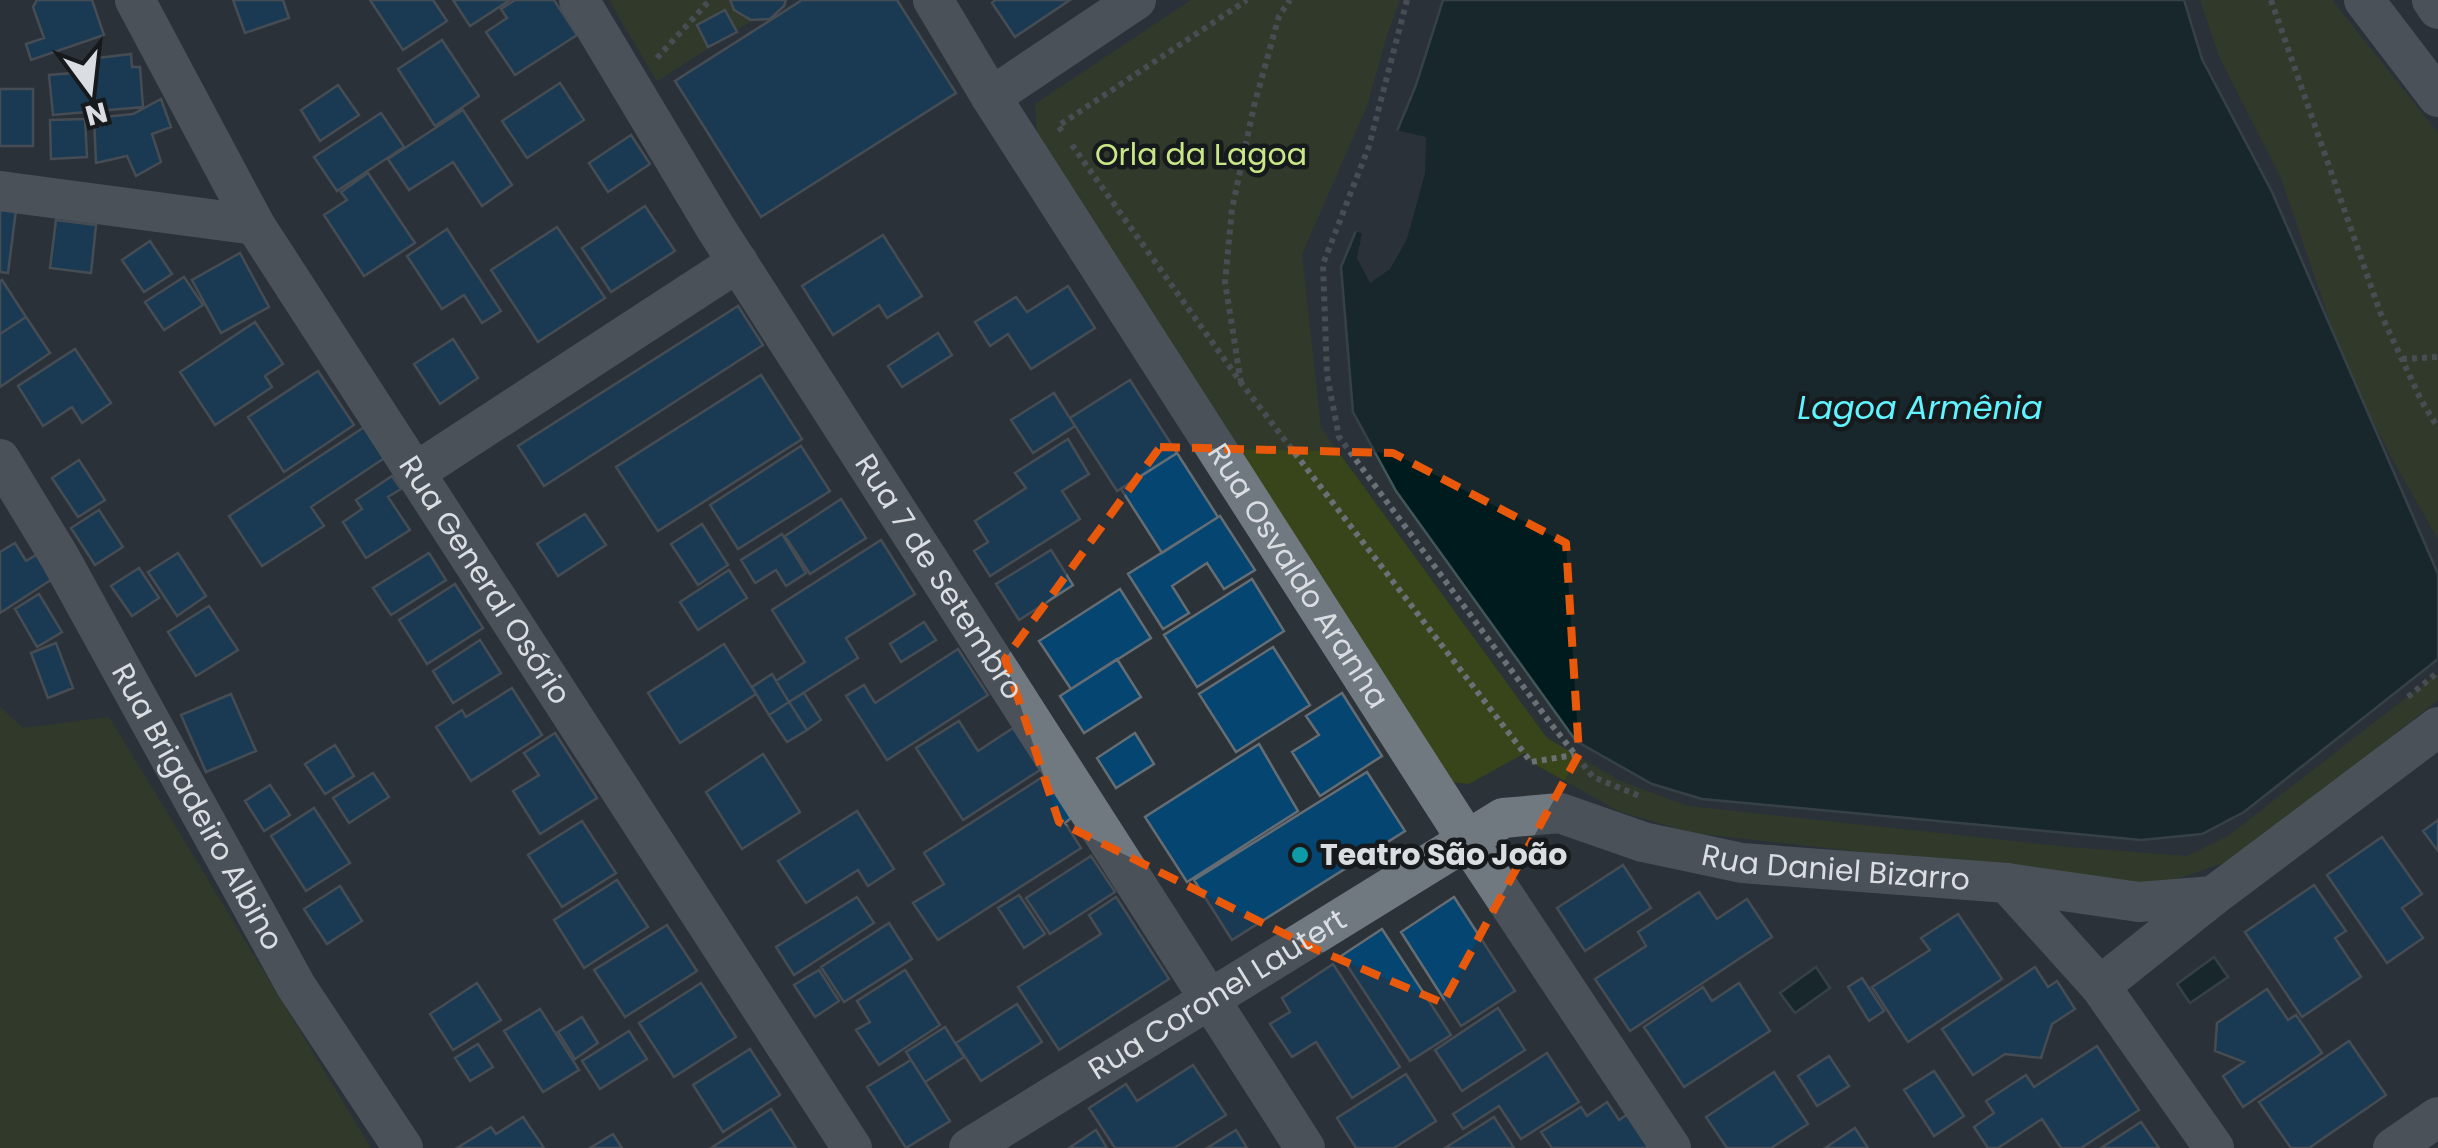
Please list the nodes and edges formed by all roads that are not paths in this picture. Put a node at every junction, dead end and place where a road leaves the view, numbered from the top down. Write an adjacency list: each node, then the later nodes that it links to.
1 (135, 0): 11 (street, Rua General Osório)
2 (579, 0): 12 (street, Rua 7 de Setembro)
3 (934, 0): 8 (street, Rua Osvaldo Aranha)
4 (1136, 0): 8 (street)
5 (2364, 0): 9 (street)
6 (2432, 0): 7 (street)
7 (2438, 9)
8 (991, 97): 16 (street, Rua Osvaldo Aranha)
9 (2438, 98)
10 (0, 191): 11 (street)
11 (255, 225): 14 (street, Rua General Osório)
12 (738, 262): 14 (street); 20 (street, Rua 7 de Setembro)
13 (0, 458): 22 (street, Rua Brigadeiro Albino)
14 (416, 472): 23 (street, Rua General Osório)
15 (2438, 727): 18 (street)
16 (1468, 840): 17 (street, Rua Daniel Bizarro); 20 (street, Rua Coronel Lautert); 26 (street, Rua Osvaldo Aranha)
17 (2006, 883): 18 (street, Rua Daniel Bizarro); 19 (street)
18 (2213, 896): 19 (street)
19 (2100, 986): 27 (street)
20 (1209, 1000): 24 (street, Rua Coronel Lautert); 25 (street, Rua 7 de Setembro)
21 (2438, 1117): 28 (street)
22 (403, 1148)
23 (852, 1148)
24 (969, 1148)
25 (1305, 1148)
26 (1672, 1148)
27 (2214, 1148)
28 (2393, 1148)

